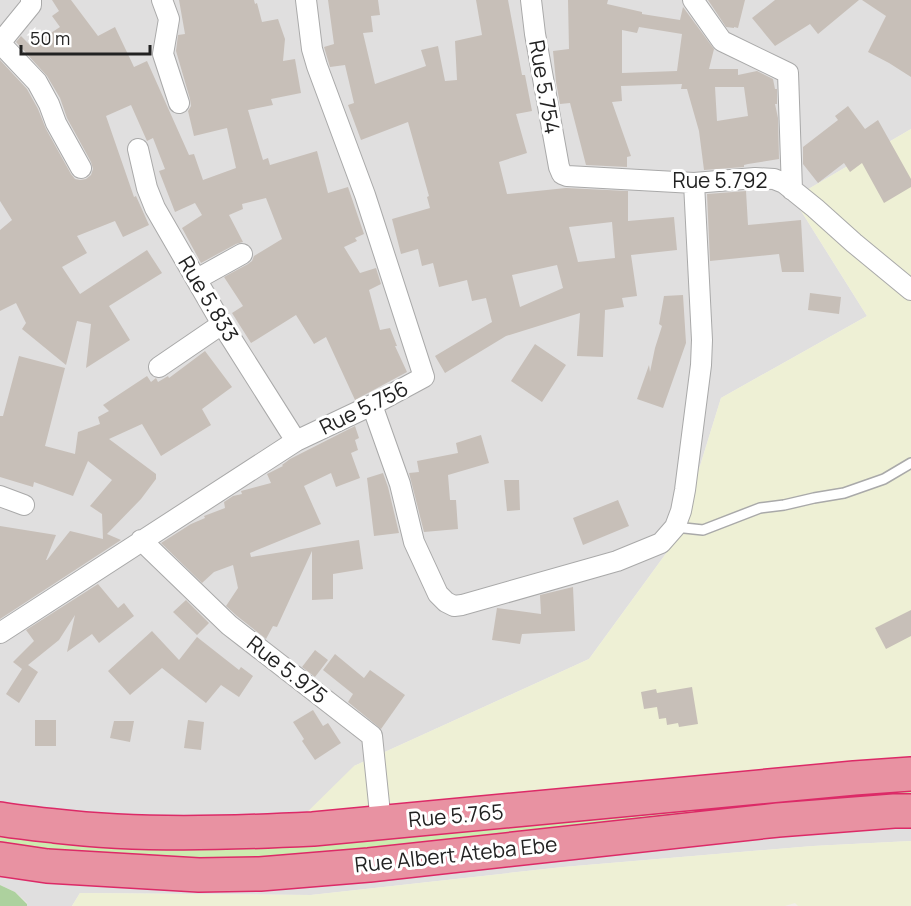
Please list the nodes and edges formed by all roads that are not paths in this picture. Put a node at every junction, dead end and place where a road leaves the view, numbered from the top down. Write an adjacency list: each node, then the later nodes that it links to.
1 (31, 0): 8 (street)
2 (162, 0): 6 (street)
3 (306, 0): 17 (street, Rue 5.756)
4 (531, 0): 9 (street, Rue 5.754)
5 (693, 0): 11 (street)
6 (179, 103)
7 (138, 149): 13 (street, Rue 5.833)
8 (81, 168)
9 (562, 174): 10 (street, Rue 5.792)
10 (694, 183): 11 (street, Rue 5.792); 22 (street)
11 (792, 189): 14 (street, Rue 5.792)
12 (242, 254): 13 (street)
13 (197, 279): 15 (street, Rue 5.833)
14 (911, 290)
15 (222, 324): 16 (street); 18 (street, Rue 5.833)
16 (159, 367)
17 (372, 405): 18 (street, Rue 5.756); 22 (street)
18 (296, 441): 23 (street, Rue 5.756)
19 (911, 463): 22 (lane)
20 (0, 496): 21 (street)
21 (24, 505)
22 (675, 527)
23 (141, 540): 24 (street, Rue 5.756); 28 (street, Rue 5.975)
24 (0, 633)
25 (911, 774): 28 (highway, Rue 5.765)
26 (911, 811): 29 (highway, Rue Albert Ateba Ebe)
27 (0, 819): 28 (highway, Rue 5.765)
28 (381, 823)
29 (0, 859)

